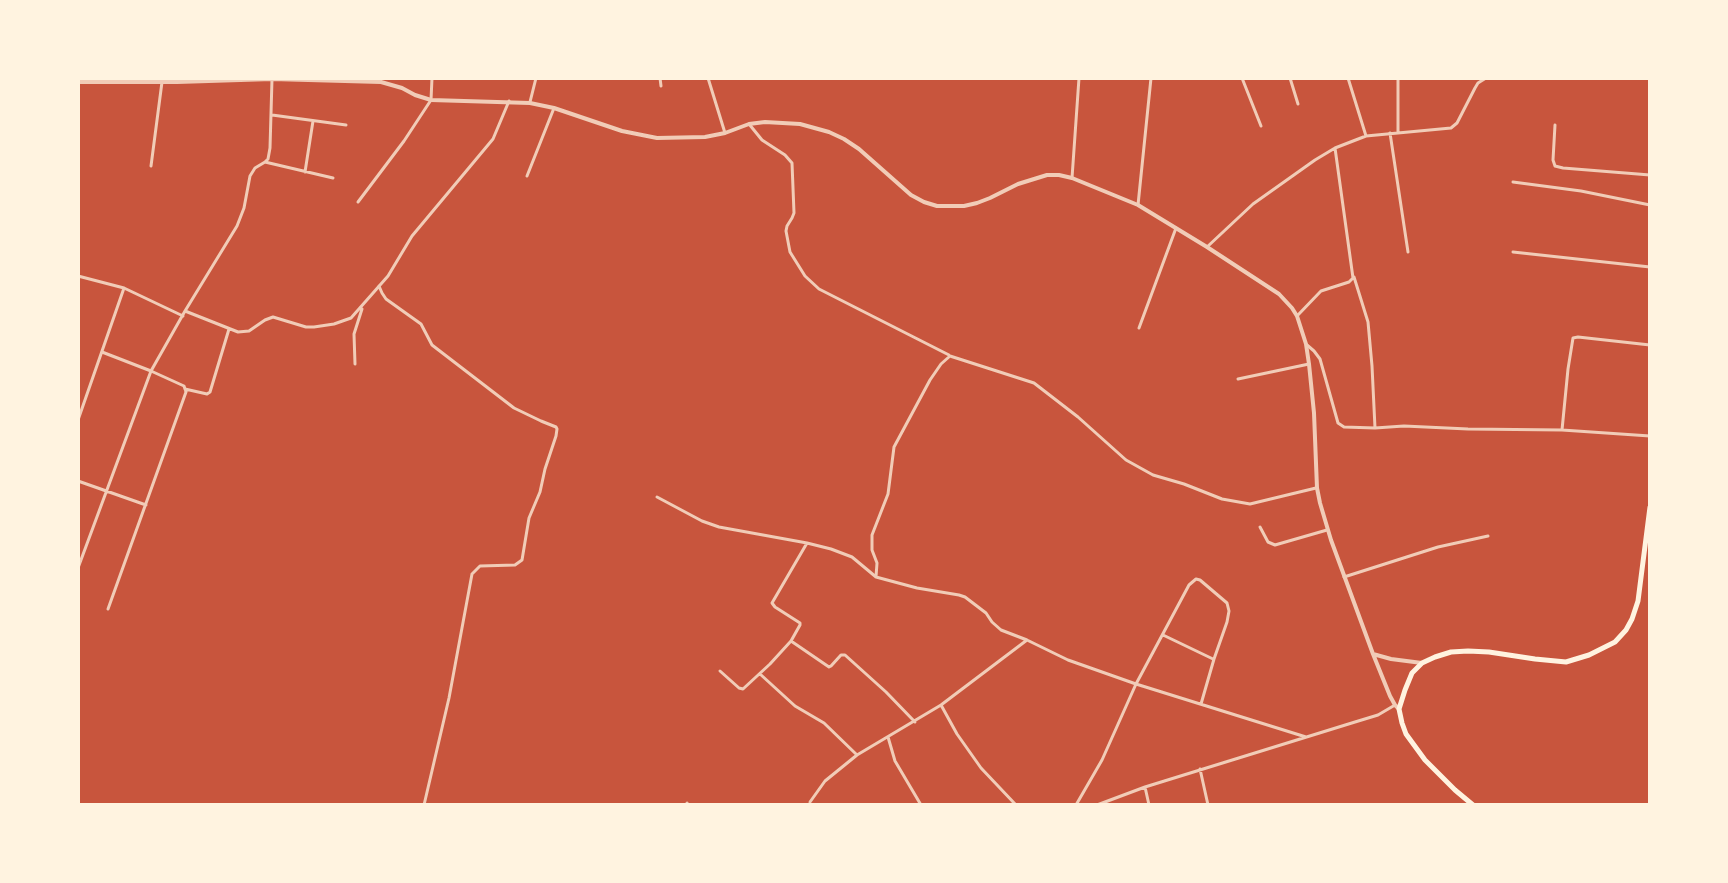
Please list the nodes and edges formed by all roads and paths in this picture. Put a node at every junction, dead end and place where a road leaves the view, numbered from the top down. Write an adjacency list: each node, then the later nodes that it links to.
1 (432, 78): 21 (street)
2 (536, 78): 23 (street)
3 (660, 78): 20 (street)
4 (708, 78): 32 (street)
5 (1079, 78): 43 (street)
6 (1150, 78): 46 (street)
7 (1242, 78): 31 (street)
8 (1290, 78): 24 (street)
9 (1348, 78): 35 (street)
10 (1398, 78): 34 (street)
11 (1486, 78): 34 (street)
12 (222, 79): 13 (street); 15 (street)
13 (272, 79): 16 (street); 26 (street)
14 (146, 80): 18 (street); 19 (street)
15 (177, 80): 19 (street)
16 (359, 80): 17 (street)
17 (381, 80): 21 (street)
18 (78, 82)
19 (162, 82): 38 (street)
20 (661, 86)
21 (431, 100): 22 (street); 45 (street)
22 (509, 101): 23 (street); 55 (street)
23 (530, 103): 25 (street)
24 (1298, 104)
25 (554, 108): 32 (street); 41 (street)
26 (272, 116): 27 (street); 37 (street)
27 (313, 121): 29 (street); 39 (street)
28 (749, 124): 32 (street); 43 (street); 66 (street)
29 (346, 125)
30 (1556, 125): 40 (street)
31 (1261, 126)
32 (725, 133)
33 (1390, 133): 34 (street); 35 (street); 50 (street)
34 (1398, 133)
35 (1366, 136): 36 (street)
36 (1335, 148): 49 (street); 53 (street)
37 (265, 162): 39 (street); 58 (street)
38 (151, 166)
39 (305, 171): 42 (street)
40 (1650, 175)
41 (526, 176)
42 (333, 178)
43 (1072, 178): 46 (street)
44 (1514, 182): 47 (street)
45 (358, 202)
46 (1138, 205): 48 (street)
47 (1650, 205)
48 (1177, 228): 49 (street); 61 (street)
49 (1207, 246): 60 (street)
50 (1408, 252)
51 (1513, 252): 52 (street)
52 (1650, 267)
53 (1353, 273): 60 (street); 73 (street)
54 (78, 276): 56 (street)
55 (379, 285): 57 (street); 109 (street)
56 (124, 288): 59 (street); 65 (street)
57 (362, 307): 62 (street); 67 (street)
58 (185, 311): 59 (street); 62 (street)
59 (183, 316): 69 (street)
60 (1297, 316): 63 (street)
61 (1139, 328)
62 (229, 329): 71 (street)
63 (1306, 344): 68 (street); 73 (street)
64 (1650, 345): 74 (street)
65 (102, 352): 69 (street); 72 (street)
66 (950, 356): 77 (street); 87 (street)
67 (355, 364)
68 (1309, 364): 70 (street); 77 (street)
69 (151, 371): 71 (street); 78 (street)
70 (1238, 379)
71 (186, 389): 80 (street)
72 (78, 420)
73 (1375, 428): 74 (street)
74 (1562, 430): 75 (street)
75 (1650, 436)
76 (78, 481): 78 (street)
77 (1317, 488): 83 (street)
78 (106, 490): 80 (street); 86 (street)
79 (657, 496): 85 (street)
80 (146, 505): 89 (street)
81 (1650, 507): 95 (highway)
82 (1260, 527): 83 (street)
83 (1327, 530): 88 (street)
84 (1488, 536): 88 (street)
85 (807, 543): 87 (street); 92 (street)
86 (78, 568)
87 (876, 577): 91 (street)
88 (1344, 577): 93 (street)
89 (108, 609)
90 (1163, 635): 94 (street); 94 (street); 98 (street)
91 (1027, 640): 98 (street); 100 (street)
92 (791, 641): 97 (street); 102 (street)
93 (1373, 654): 95 (street); 101 (street)
94 (1214, 659): 99 (street)
95 (1422, 663): 101 (highway)
96 (720, 671): 97 (street)
97 (759, 674): 105 (street)
98 (1136, 684): 99 (street); 112 (street)
99 (1201, 704): 104 (street)
100 (940, 705): 102 (street); 111 (street)
101 (1397, 707): 104 (street); 116 (highway)
102 (915, 722): 103 (street)
103 (888, 737): 105 (street); 110 (street)
104 (1306, 737): 106 (street)
105 (857, 755): 108 (street)
106 (1200, 769): 107 (street); 115 (street)
107 (1145, 787): 113 (street); 114 (street)
108 (810, 802)
109 (424, 805)
110 (921, 805)
111 (1017, 805)
112 (1076, 805)
113 (1097, 805)
114 (1149, 805)
115 (1209, 805)
116 (1473, 805)

